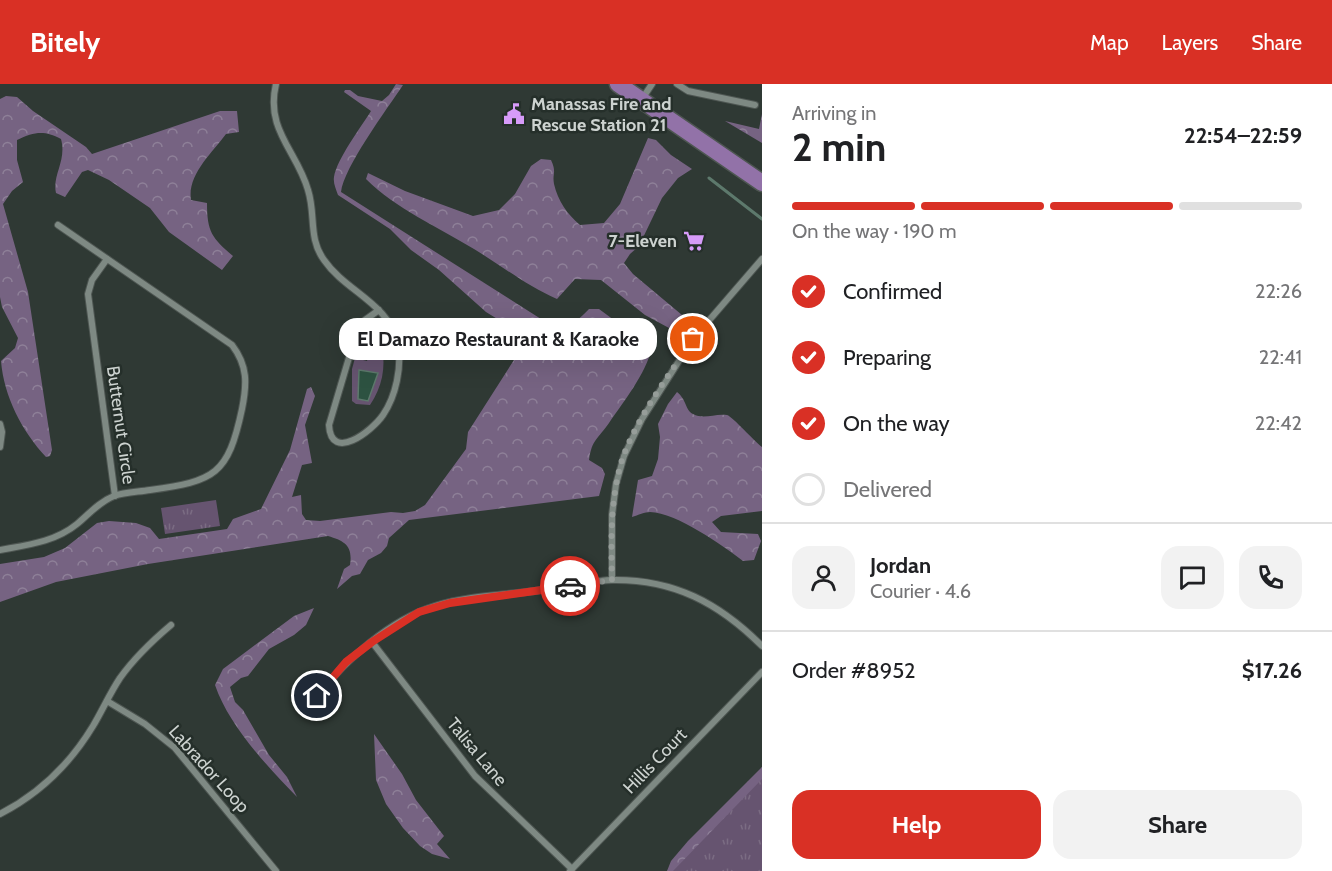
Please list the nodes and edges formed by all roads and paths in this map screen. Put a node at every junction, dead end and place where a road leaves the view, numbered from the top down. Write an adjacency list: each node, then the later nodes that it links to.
1 (276, 84): 11 (street)
2 (618, 84): 5 (main road)
3 (652, 84): 5 (street)
4 (677, 84): 6 (street)
5 (641, 100): 7 (main road)
6 (755, 105)
7 (762, 183)
8 (58, 225): 9 (street, Butternut Circle)
9 (107, 259): 14 (street, Butternut Circle); 14 (street, Butternut Circle)
10 (762, 260): 16 (street)
11 (379, 310): 11 (street)
12 (0, 424): 13 (street)
13 (0, 447)
14 (115, 496): 15 (street)
15 (0, 550)
16 (612, 580): 18 (street); 19 (street)
17 (171, 625): 22 (street)
18 (372, 642): 21 (street); 24 (street, Talisa Lane)
19 (762, 646)
20 (762, 672): 24 (street, Hillis Court)
21 (317, 696)
22 (107, 701): 23 (street); 25 (street, Labrador Loop)
23 (0, 814)
24 (571, 870)
25 (276, 871)

